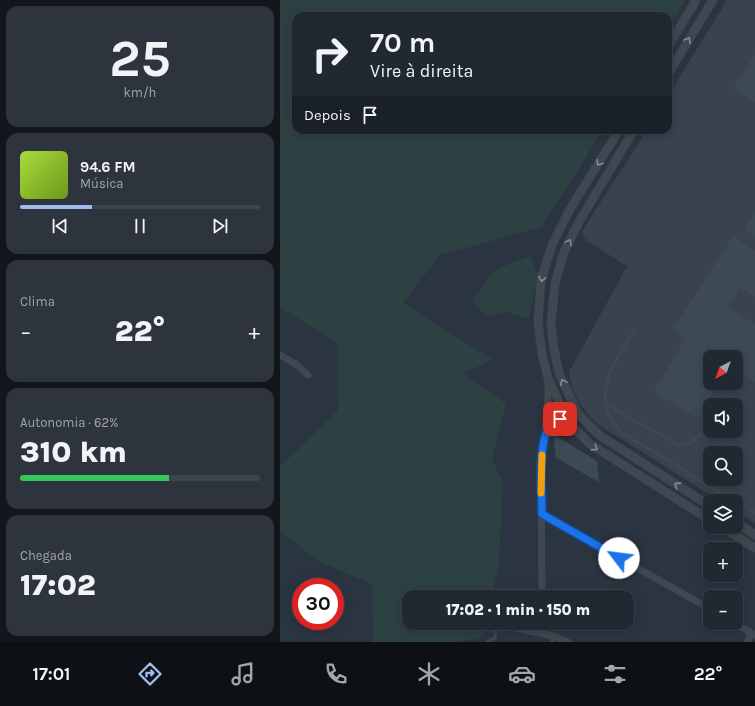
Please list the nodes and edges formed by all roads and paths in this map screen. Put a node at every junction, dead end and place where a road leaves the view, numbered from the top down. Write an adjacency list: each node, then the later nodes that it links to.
1 (696, 0): 3 (street)
2 (713, 0): 4 (street, one-way to 2)
3 (672, 40)
4 (672, 67)
5 (617, 134): 10 (street, one-way to 10)
6 (632, 134): 16 (street, one-way to 6)
7 (633, 333): 11 (lane)
8 (280, 355): 9 (street)
9 (308, 375)
10 (548, 378): 12 (street); 14 (street)
11 (606, 404): 13 (lane); 15 (lane)
12 (568, 422): 14 (street); 20 (street, one-way to 20)
13 (703, 433)
14 (544, 436): 19 (street)
15 (723, 494)
16 (703, 502)
17 (743, 506): 18 (lane)
18 (755, 513)
19 (542, 514): 25 (street); 26 (street)
20 (703, 516)
21 (743, 527): 23 (street)
22 (733, 534): 24 (street)
23 (755, 535)
24 (755, 548)
25 (542, 590)
26 (703, 605)
27 (743, 628): 31 (street)
28 (496, 630): 33 (lane)
29 (527, 630): 30 (street)
30 (542, 633): 32 (street)
31 (753, 634): 35 (street)
32 (552, 639): 34 (street)
33 (487, 642)
34 (568, 642)
35 (748, 642)

